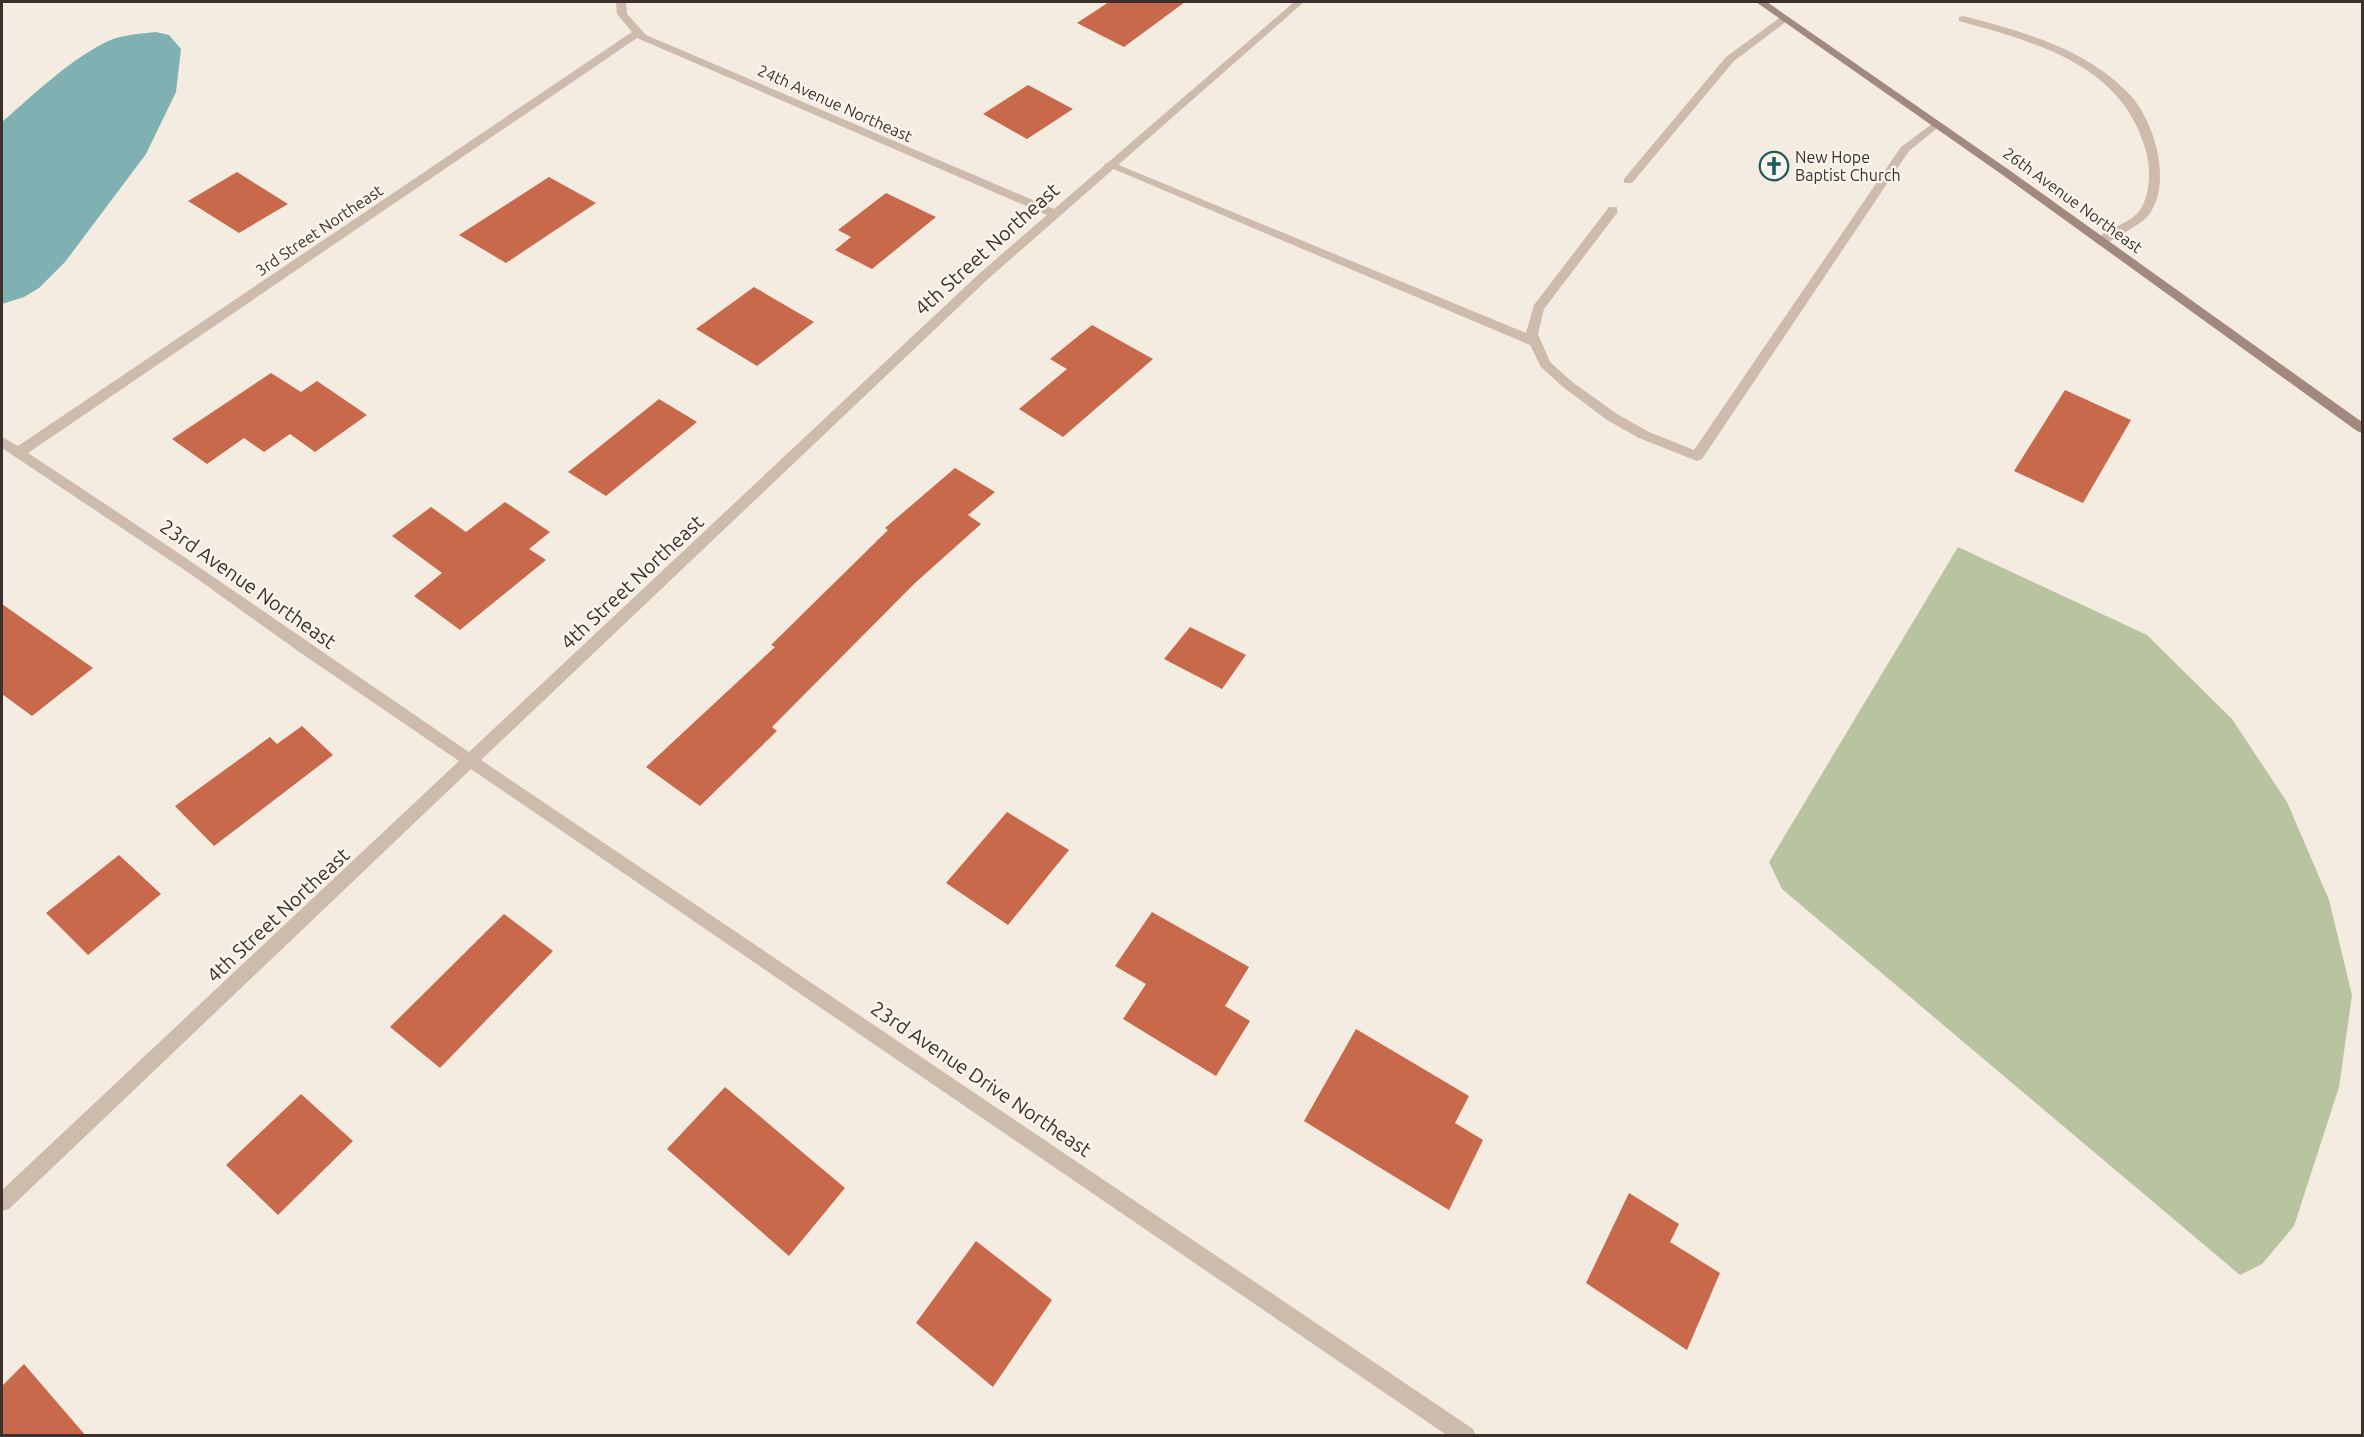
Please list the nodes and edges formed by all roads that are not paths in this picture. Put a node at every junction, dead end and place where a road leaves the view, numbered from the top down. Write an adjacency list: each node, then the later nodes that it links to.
1 (621, 2): 6 (street)
2 (1299, 2): 8 (street, 4th Street Northeast)
3 (1761, 2): 4 (street, 26th Avenue Northeast)
4 (1786, 18): 7 (street, 26th Avenue Northeast); 9 (street)
5 (1963, 19): 12 (street)
6 (637, 33): 11 (street, 24th Avenue Northeast); 16 (street, 3rd Street Northeast)
7 (1936, 124): 12 (street, 26th Avenue Northeast); 13 (street)
8 (1110, 165): 11 (street, 4th Street Northeast); 13 (street)
9 (1628, 181)
10 (1613, 210): 13 (street)
11 (1055, 214): 17 (street, 4th Street Northeast)
12 (2101, 241): 14 (street, 26th Avenue Northeast)
13 (1536, 342)
14 (2362, 428)
15 (2, 442): 16 (street, 23rd Avenue Northeast)
16 (18, 453): 17 (street, 23rd Avenue Northeast)
17 (472, 760): 18 (street, 4th Street Northeast); 19 (street, 23rd Avenue Drive Northeast)
18 (2, 1202)
19 (1466, 1436)

